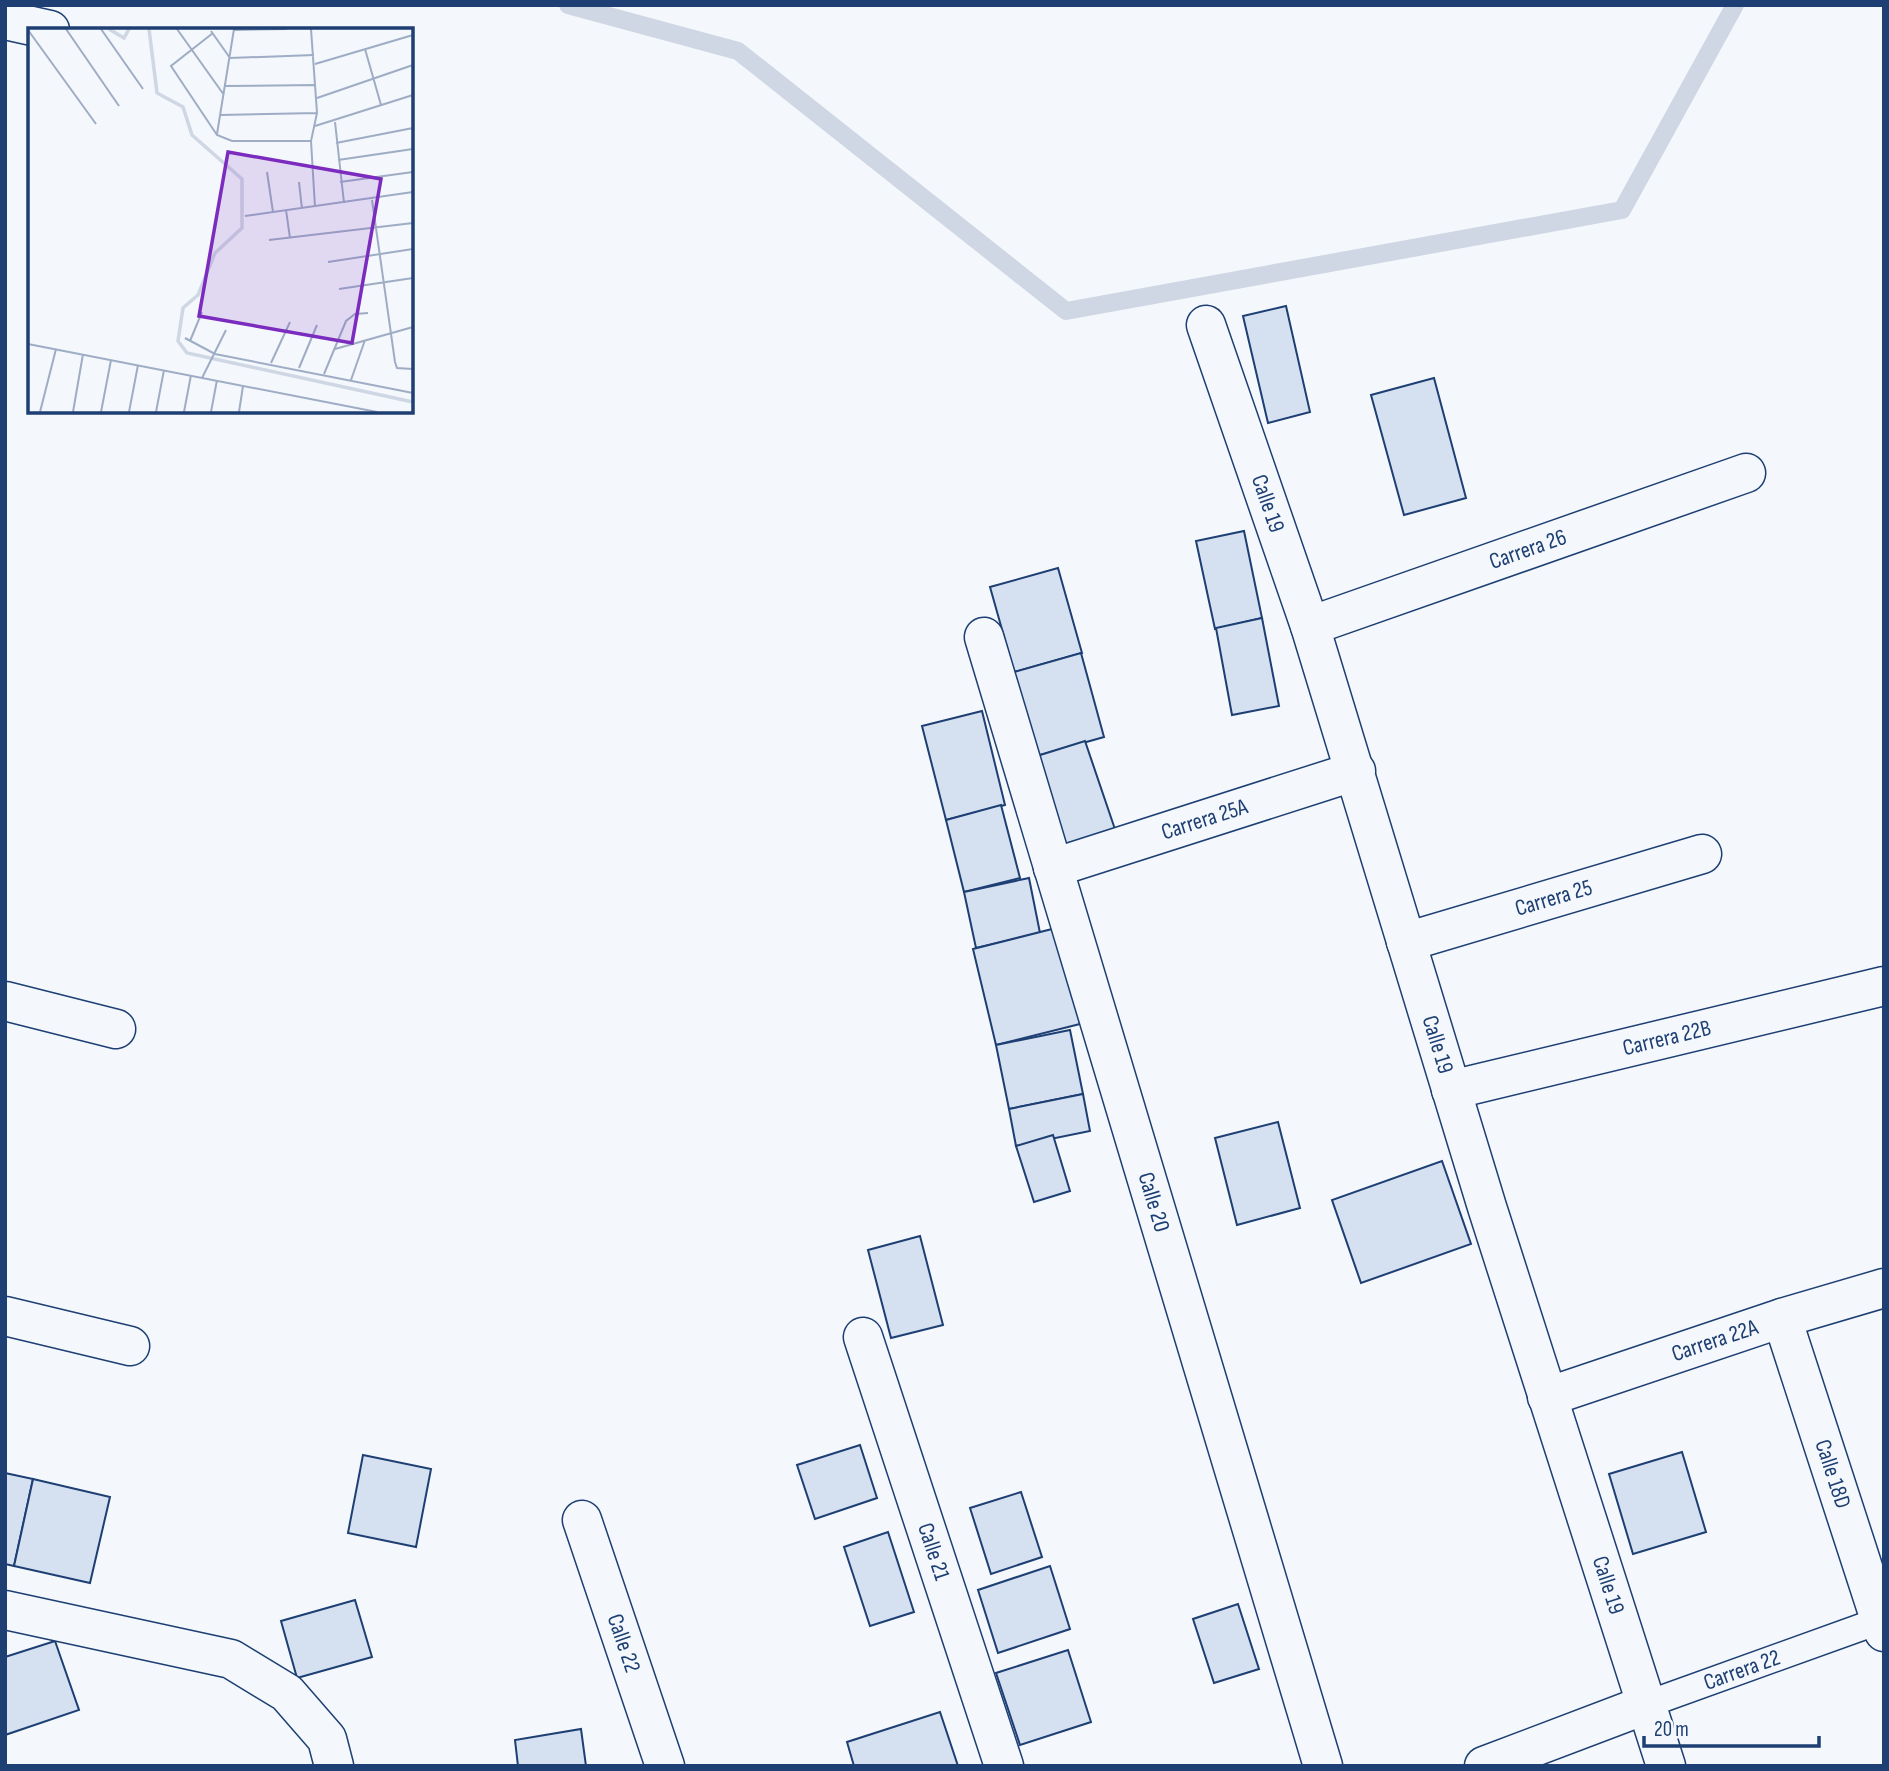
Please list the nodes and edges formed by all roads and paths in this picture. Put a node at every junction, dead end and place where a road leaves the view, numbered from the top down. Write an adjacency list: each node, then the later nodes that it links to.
1 (5, 20): 2 (street)
2 (41, 28)
3 (1206, 325): 5 (street, Calle 19)
4 (1746, 473): 5 (street, Carrera 26)
5 (1310, 626): 7 (street, Calle 19)
6 (984, 637): 9 (street, Calle 20)
7 (1356, 771): 9 (street, Carrera 25A); 10 (street, Calle 19)
8 (1702, 854): 10 (street, Carrera 25)
9 (1053, 868): 28 (street, Calle 20)
10 (1406, 942): 14 (street, Calle 19)
11 (1884, 986): 14 (street, Carrera 22B)
12 (5, 1001): 13 (street)
13 (116, 1029)
14 (1451, 1090): 20 (street, Calle 19)
15 (1884, 1288): 17 (street, Carrera 22A)
16 (5, 1316): 19 (street)
17 (1783, 1318): 20 (street, Carrera 22A); 23 (street, Calle 18D)
18 (863, 1337): 27 (street, Calle 21)
19 (130, 1346)
20 (1547, 1398): 24 (street, Calle 19)
21 (582, 1520): 26 (street, Calle 22)
22 (5, 1610): 25 (street)
23 (1882, 1624): 24 (lane, Carrera 22)
24 (1645, 1705): 29 (street, Carrera 22); 30 (street, Calle 19)
25 (334, 1766)
26 (665, 1766)
27 (1004, 1766)
28 (1323, 1766)
29 (1484, 1766)
30 (1666, 1766)

